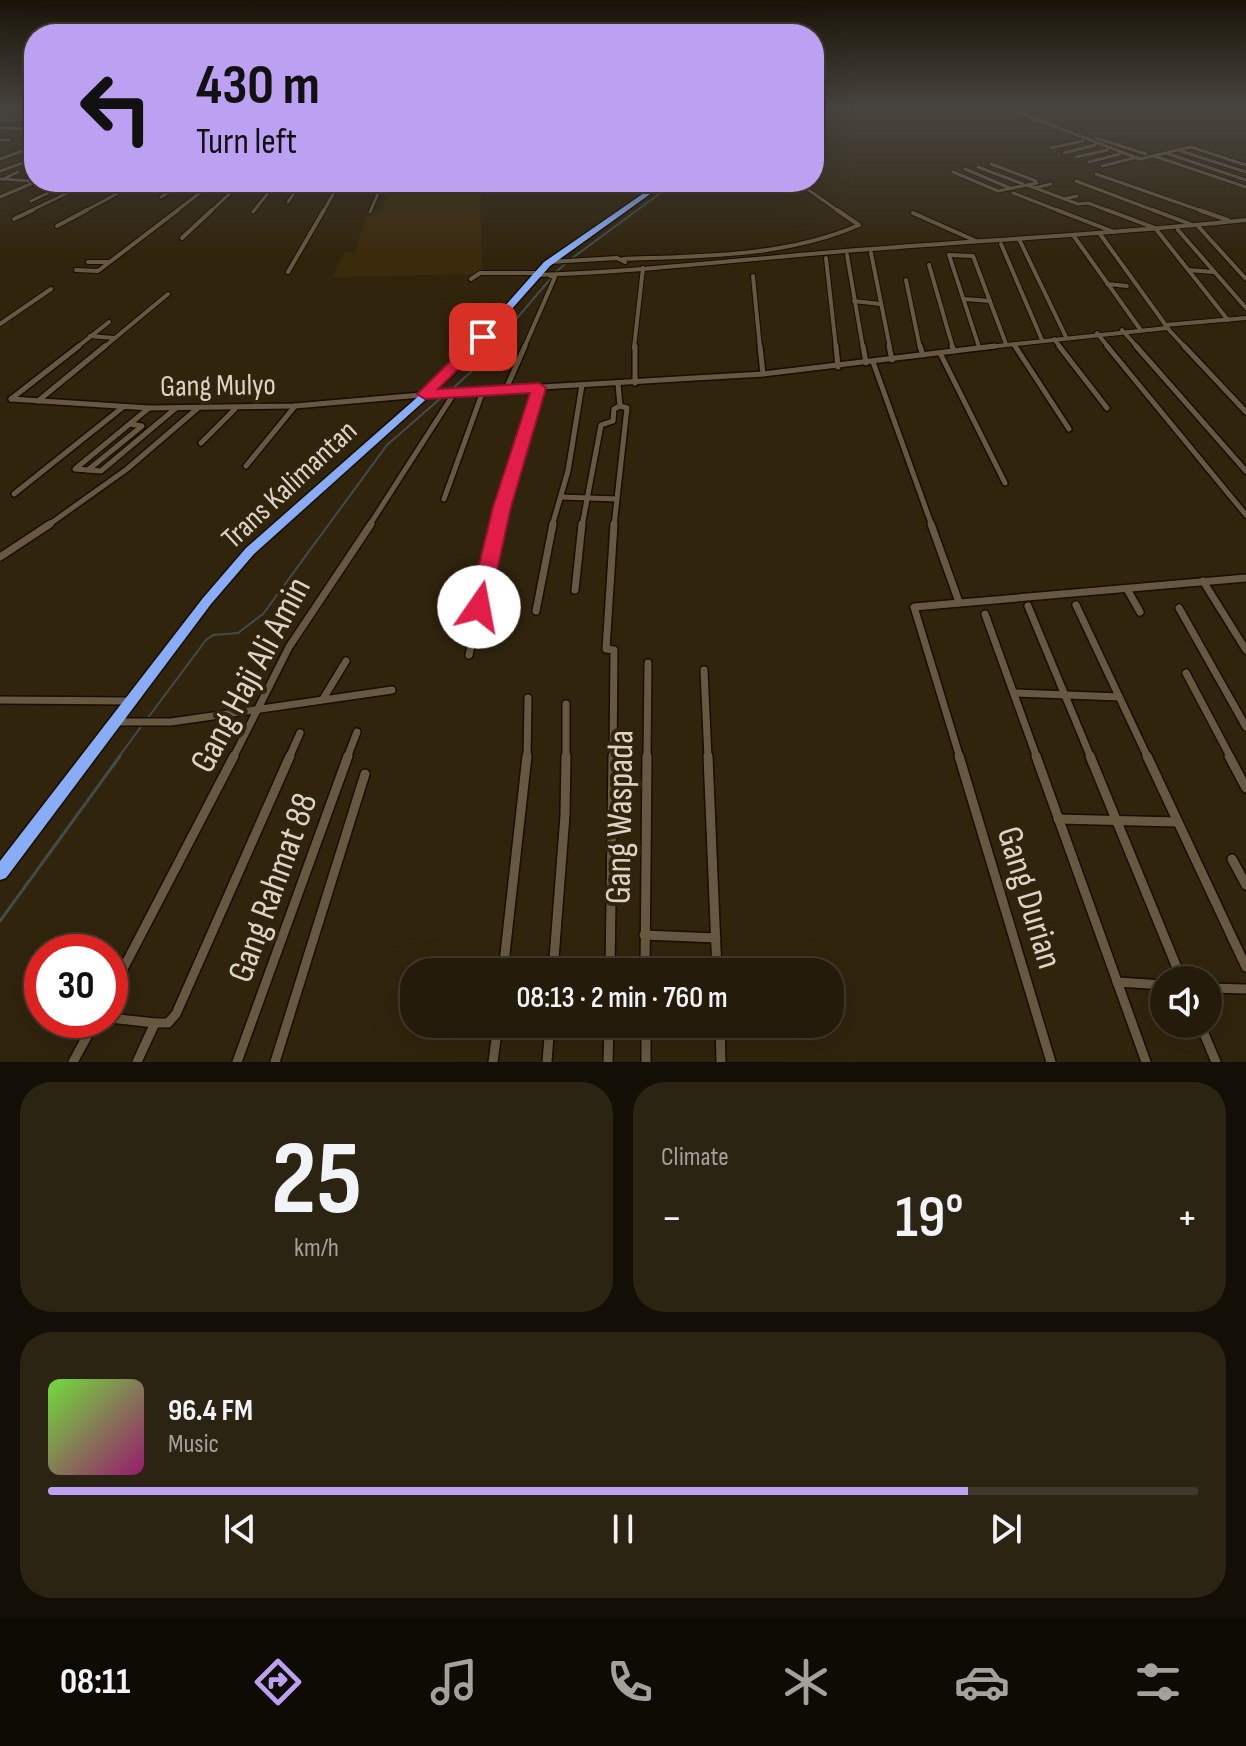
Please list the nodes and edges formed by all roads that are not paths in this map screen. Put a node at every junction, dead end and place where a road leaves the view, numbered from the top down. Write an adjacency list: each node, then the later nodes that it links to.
1 (1110, 157): 8 (street)
2 (1136, 157): 3 (street); 12 (street)
3 (1144, 157)
4 (1156, 157): 26 (street)
5 (1176, 157): 19 (street)
6 (1196, 157): 19 (street)
7 (1220, 157): 11 (street)
8 (1089, 162)
9 (24, 163): 15 (street)
10 (991, 164): 25 (street)
11 (1246, 165)
12 (1102, 166)
13 (978, 167): 25 (street)
14 (965, 169): 29 (street)
15 (0, 171)
16 (18, 172): 20 (street)
17 (953, 172): 29 (street)
18 (1096, 174): 54 (street)
19 (1246, 175)
20 (1, 179): 21 (street)
21 (24, 180)
22 (1076, 181): 55 (street)
23 (1051, 184): 27 (street)
24 (24, 185): 44 (street)
25 (1026, 185): 27 (street); 29 (street)
26 (1246, 187)
27 (1035, 188): 42 (street)
28 (1061, 190): 42 (street)
29 (1012, 191): 60 (street)
30 (50, 192): 47 (street)
31 (70, 192): 52 (street)
32 (120, 192): 56 (street)
33 (169, 192): 45 (street)
34 (201, 192): 73 (street)
35 (231, 192): 62 (street)
36 (268, 192): 49 (street)
37 (295, 192): 48 (street)
38 (334, 192): 80 (street)
39 (379, 192): 50 (street)
40 (650, 192): 74 (highway, Trans Kalimantan)
41 (811, 192): 71 (street)
42 (1050, 193): 46 (street)
43 (1077, 196): 46 (street)
44 (0, 197)
45 (161, 197)
46 (1064, 199): 57 (street)
47 (31, 201)
48 (288, 202)
49 (253, 212)
50 (370, 212)
51 (913, 213): 64 (street)
52 (14, 219)
53 (1246, 220): 54 (street)
54 (1232, 221): 55 (street)
55 (1195, 225): 57 (street); 85 (street)
56 (57, 226)
57 (1156, 230): 60 (street); 79 (street)
58 (1178, 230): 81 (street)
59 (1100, 234): 60 (street); 61 (street); 100 (street)
60 (1117, 234)
61 (1073, 235): 63 (street); 87 (street)
62 (182, 238)
63 (1019, 239): 64 (street); 105 (street)
64 (979, 242): 65 (street)
65 (969, 243): 69 (street); 77 (street)
66 (1001, 244): 108 (street)
67 (871, 253): 94 (street)
68 (847, 255): 92 (street)
69 (973, 256): 91 (street); 93 (street)
70 (826, 258): 117 (street)
71 (623, 259): 74 (street); 76 (street)
72 (88, 262): 73 (street)
73 (109, 262): 78 (street)
74 (550, 262): 82 (highway, Trans Kalimantan)
75 (929, 265): 112 (street)
76 (626, 268): 77 (street); 82 (street)
77 (643, 268): 119 (street)
78 (76, 270)
79 (1187, 270): 81 (street); 97 (street)
80 (288, 272)
81 (1213, 272): 95 (street)
82 (546, 275): 84 (street); 123 (street); 126 (highway, Trans Kalimantan)
83 (753, 276): 118 (street)
84 (471, 279)
85 (1246, 279)
86 (906, 280): 114 (street)
87 (1107, 284): 88 (street); 101 (street)
88 (1127, 286)
89 (51, 289): 99 (street)
90 (168, 294): 106 (street)
91 (964, 299): 93 (street); 111 (street)
92 (854, 301): 94 (street); 116 (street)
93 (990, 301): 109 (street)
94 (880, 304): 115 (street)
95 (1246, 308)
96 (1246, 318): 97 (street, Gang Mulyo)
97 (1228, 320): 100 (street, Gang Mulyo)
98 (109, 322): 104 (street)
99 (0, 324)
100 (1166, 326): 101 (street, Gang Mulyo); 136 (street)
101 (1140, 329): 102 (street, Gang Mulyo)
102 (1122, 330): 103 (street, Gang Mulyo); 142 (street)
103 (1097, 333): 105 (street, Gang Mulyo); 149 (street)
104 (90, 336): 106 (street); 127 (street, Gang Mulyo)
105 (1066, 337): 107 (street, Gang Mulyo)
106 (115, 338): 127 (street)
107 (1054, 339): 108 (street, Gang Mulyo); 135 (street)
108 (1042, 340): 110 (street, Gang Mulyo)
109 (1006, 344): 110 (street, Gang Mulyo); 111 (street, Gang Mulyo)
110 (1014, 344): 138 (street)
111 (979, 347): 112 (street, Gang Mulyo)
112 (954, 351): 113 (street, Gang Mulyo)
113 (940, 353): 114 (street, Gang Mulyo); 143 (street)
114 (923, 355): 115 (street, Gang Mulyo)
115 (892, 360): 116 (street, Gang Mulyo)
116 (869, 363): 117 (street, Gang Mulyo); 155 (street)
117 (838, 367): 118 (street, Gang Mulyo)
118 (763, 374): 119 (street, Gang Mulyo)
119 (635, 383): 120 (street, Gang Mulyo)
120 (618, 384): 121 (street, Gang Mulyo); 129 (street)
121 (582, 385): 122 (street, Gang Mulyo); 145 (street)
122 (539, 388): 123 (street, Gang Mulyo); 163 (street)
123 (506, 389): 124 (street, Gang Mulyo)
124 (483, 391): 125 (street, Gang Mulyo); 147 (street)
125 (450, 393): 126 (street, Gang Mulyo); 177 (street, Gang Haji Ali Amin)
126 (425, 394): 128 (street, Gang Mulyo); 175 (highway, Trans Kalimantan)
127 (38, 402): 130 (street, Gang Mulyo)
128 (295, 406): 134 (street, Gang Mulyo); 140 (street)
129 (620, 406): 146 (street); 148 (street)
130 (123, 407): 131 (street, Gang Mulyo); 144 (street)
131 (149, 408): 132 (street, Gang Mulyo); 137 (street)
132 (176, 408): 133 (street, Gang Mulyo); 141 (street)
133 (198, 408): 134 (street, Gang Mulyo); 150 (street)
134 (236, 408): 139 (street)
135 (1107, 408)
136 (1246, 412)
137 (130, 424): 141 (street); 141 (street)
138 (1069, 429)
139 (201, 443)
140 (246, 466)
141 (88, 470)
142 (1246, 471)
143 (1005, 483)
144 (14, 494)
145 (561, 497): 146 (street); 159 (street)
146 (589, 498): 148 (street); 154 (street)
147 (444, 499)
148 (617, 499): 194 (street)
149 (1246, 515)
150 (0, 557)
151 (1246, 578): 152 (street)
152 (1203, 581): 153 (street); 162 (street)
153 (1127, 589): 155 (street); 160 (street)
154 (575, 590)
155 (959, 602): 222 (street, Gang Durian)
156 (1076, 605): 171 (street)
157 (1028, 606): 170 (street)
158 (1179, 608): 179 (street)
159 (536, 611)
160 (1140, 612)
161 (985, 614): 169 (street)
162 (1246, 650)
163 (469, 655)
164 (346, 661): 174 (street)
165 (648, 663): 190 (street, Gang Waspada)
166 (704, 670): 191 (street)
167 (1186, 673): 183 (street)
168 (392, 690): 174 (street)
169 (1014, 693): 170 (street); 184 (street)
170 (1066, 695): 171 (street); 185 (street)
171 (1119, 697): 186 (street)
172 (528, 698): 192 (street)
173 (0, 700): 175 (street)
174 (323, 700): 177 (street)
175 (131, 701): 178 (highway, Trans Kalimantan)
176 (566, 704): 193 (street)
177 (256, 709): 178 (street); 197 (street, Gang Haji Ali Amin)
178 (115, 722): 188 (highway, Trans Kalimantan)
179 (1246, 727)
180 (357, 732): 215 (street, Gang Rahmat 88)
181 (300, 733): 205 (street)
182 (365, 774): 216 (street)
183 (1246, 788)
184 (1058, 819): 185 (street); 200 (street)
185 (1117, 820): 186 (street); 198 (street)
186 (1176, 822): 199 (street)
187 (1232, 859): 189 (street)
188 (0, 873)
189 (1246, 885)
190 (644, 935): 191 (street); 195 (street, Gang Waspada)
191 (716, 938): 196 (street)
192 (505, 958)
193 (554, 958)
194 (610, 958)
195 (645, 958)
196 (717, 958)
197 (128, 960)
198 (1176, 966)
199 (1246, 967)
200 (1117, 982): 201 (street); 223 (street)
201 (1150, 984)
202 (1222, 988): 203 (street)
203 (1246, 989)
204 (128, 1020): 205 (street)
205 (155, 1023): 214 (street)
206 (86, 1038): 213 (street)
207 (496, 1038): 217 (street)
208 (549, 1038): 218 (street)
209 (609, 1038): 219 (street)
210 (646, 1038): 220 (street)
211 (720, 1038): 221 (street)
212 (1206, 1038): 224 (street)
213 (73, 1062)
214 (137, 1062)
215 (237, 1062)
216 (275, 1062)
217 (493, 1062)
218 (547, 1062)
219 (608, 1062)
220 (646, 1062)
221 (721, 1062)
222 (1051, 1062)
223 (1146, 1062)
224 (1216, 1062)

